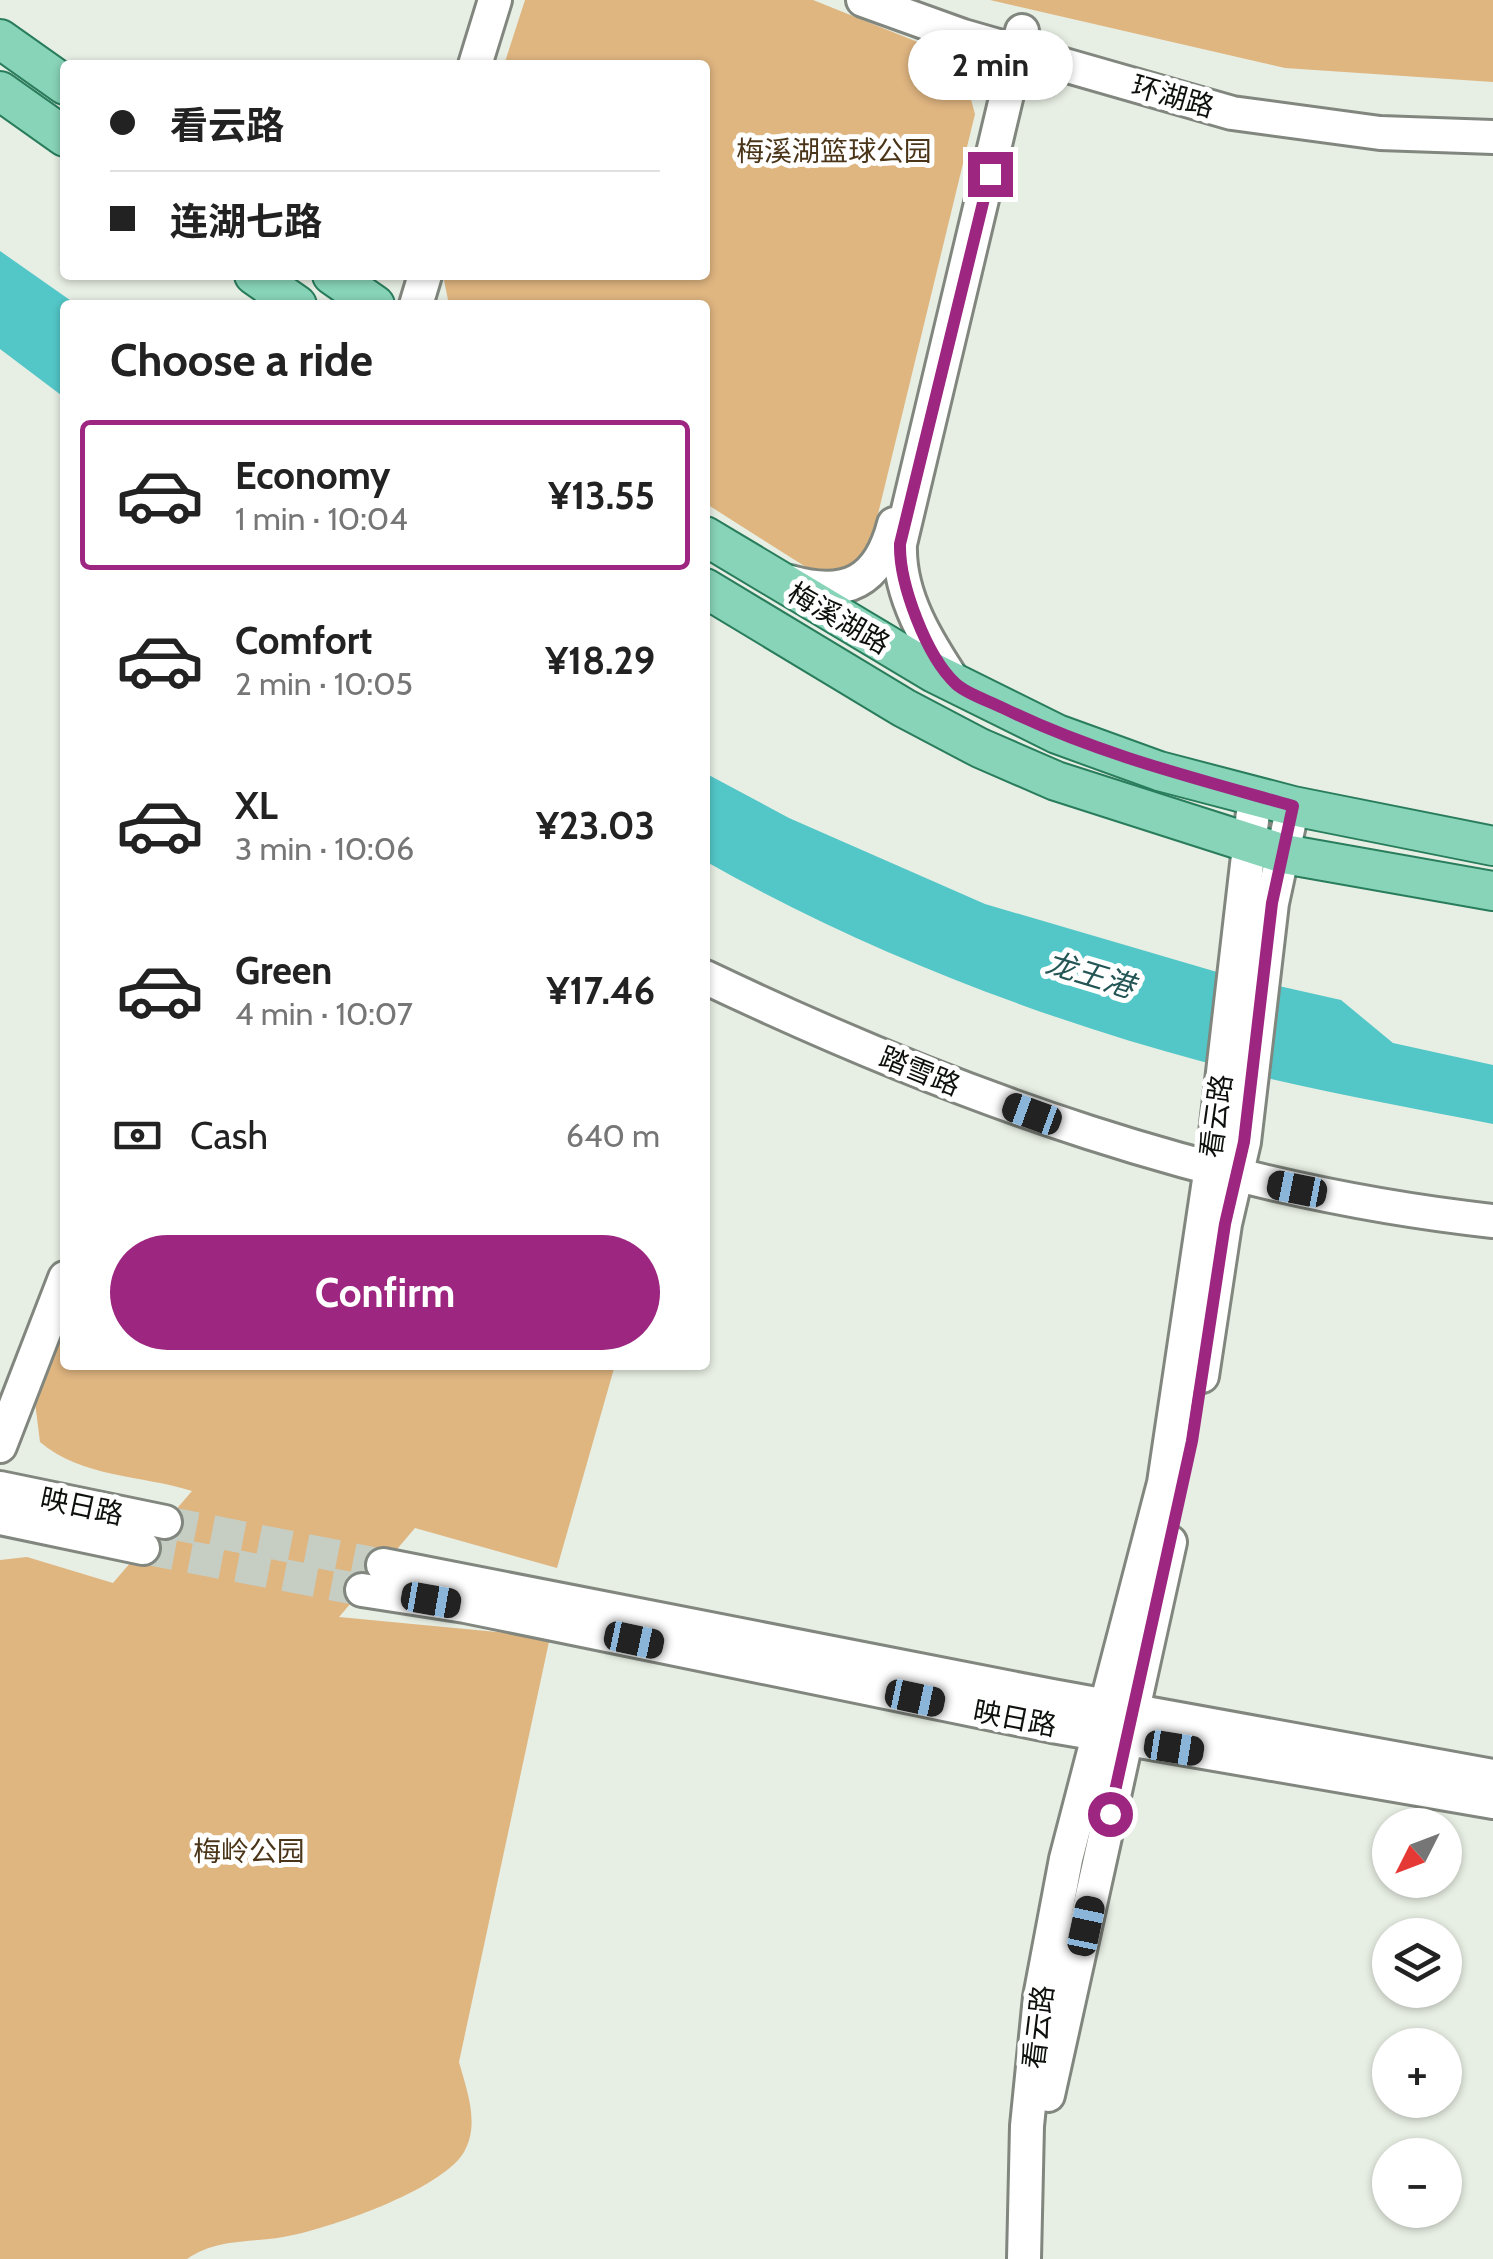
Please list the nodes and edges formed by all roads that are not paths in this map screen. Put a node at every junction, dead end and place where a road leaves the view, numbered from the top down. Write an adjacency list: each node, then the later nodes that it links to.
1 (495, 0): 7 (main road)
2 (507, 0): 8 (main road)
3 (863, 0): 6 (main road, 环湖路)
4 (927, 0): 6 (main road, 环湖路)
5 (0, 39): 9 (main road)
6 (1012, 39): 11 (main road, 环湖路); 13 (main road, 环湖路); 19 (main road); 21 (main road)
7 (477, 60)
8 (489, 60)
9 (60, 81)
10 (0, 90): 12 (main road)
11 (1493, 116)
12 (60, 133)
13 (1493, 136)
14 (261, 280): 16 (main road)
15 (339, 280): 17 (main road)
16 (290, 300)
17 (367, 300)
18 (710, 539): 19 (main road, 梅溪湖路)
19 (766, 575): 21 (main road, 梅溪湖路)
20 (710, 591): 25 (main road, 梅溪湖路)
21 (956, 684): 22 (main road, 梅溪湖路)
22 (1255, 795): 23 (main road, 梅溪湖路); 25 (main road)
23 (1293, 806): 24 (main road, 梅溪湖路); 25 (main road)
24 (1493, 846)
25 (1267, 848): 26 (main road, 梅溪湖路); 29 (main road, 看云路)
26 (1493, 891)
27 (710, 978): 29 (main road, 踏雪路)
28 (710, 991): 29 (main road, 踏雪路)
29 (1222, 1178): 30 (main road, 踏雪路); 31 (main road, 踏雪路); 41 (main road, 看云路)
30 (1493, 1220)
31 (1493, 1231)
32 (60, 1263): 34 (main road)
33 (60, 1291): 35 (main road)
34 (0, 1418)
35 (0, 1446)
36 (0, 1488): 38 (main road, 映日路)
37 (0, 1518): 39 (main road, 映日路)
38 (165, 1522)
39 (143, 1548)
40 (373, 1577): 41 (main road, 映日路)
41 (1117, 1722): 42 (main road, 映日路); 43 (main road, 映日路); 44 (main road, 看云路); 45 (main road, 看云路)
42 (1493, 1776)
43 (1493, 1802)
44 (1024, 2259)
45 (1039, 2259)

